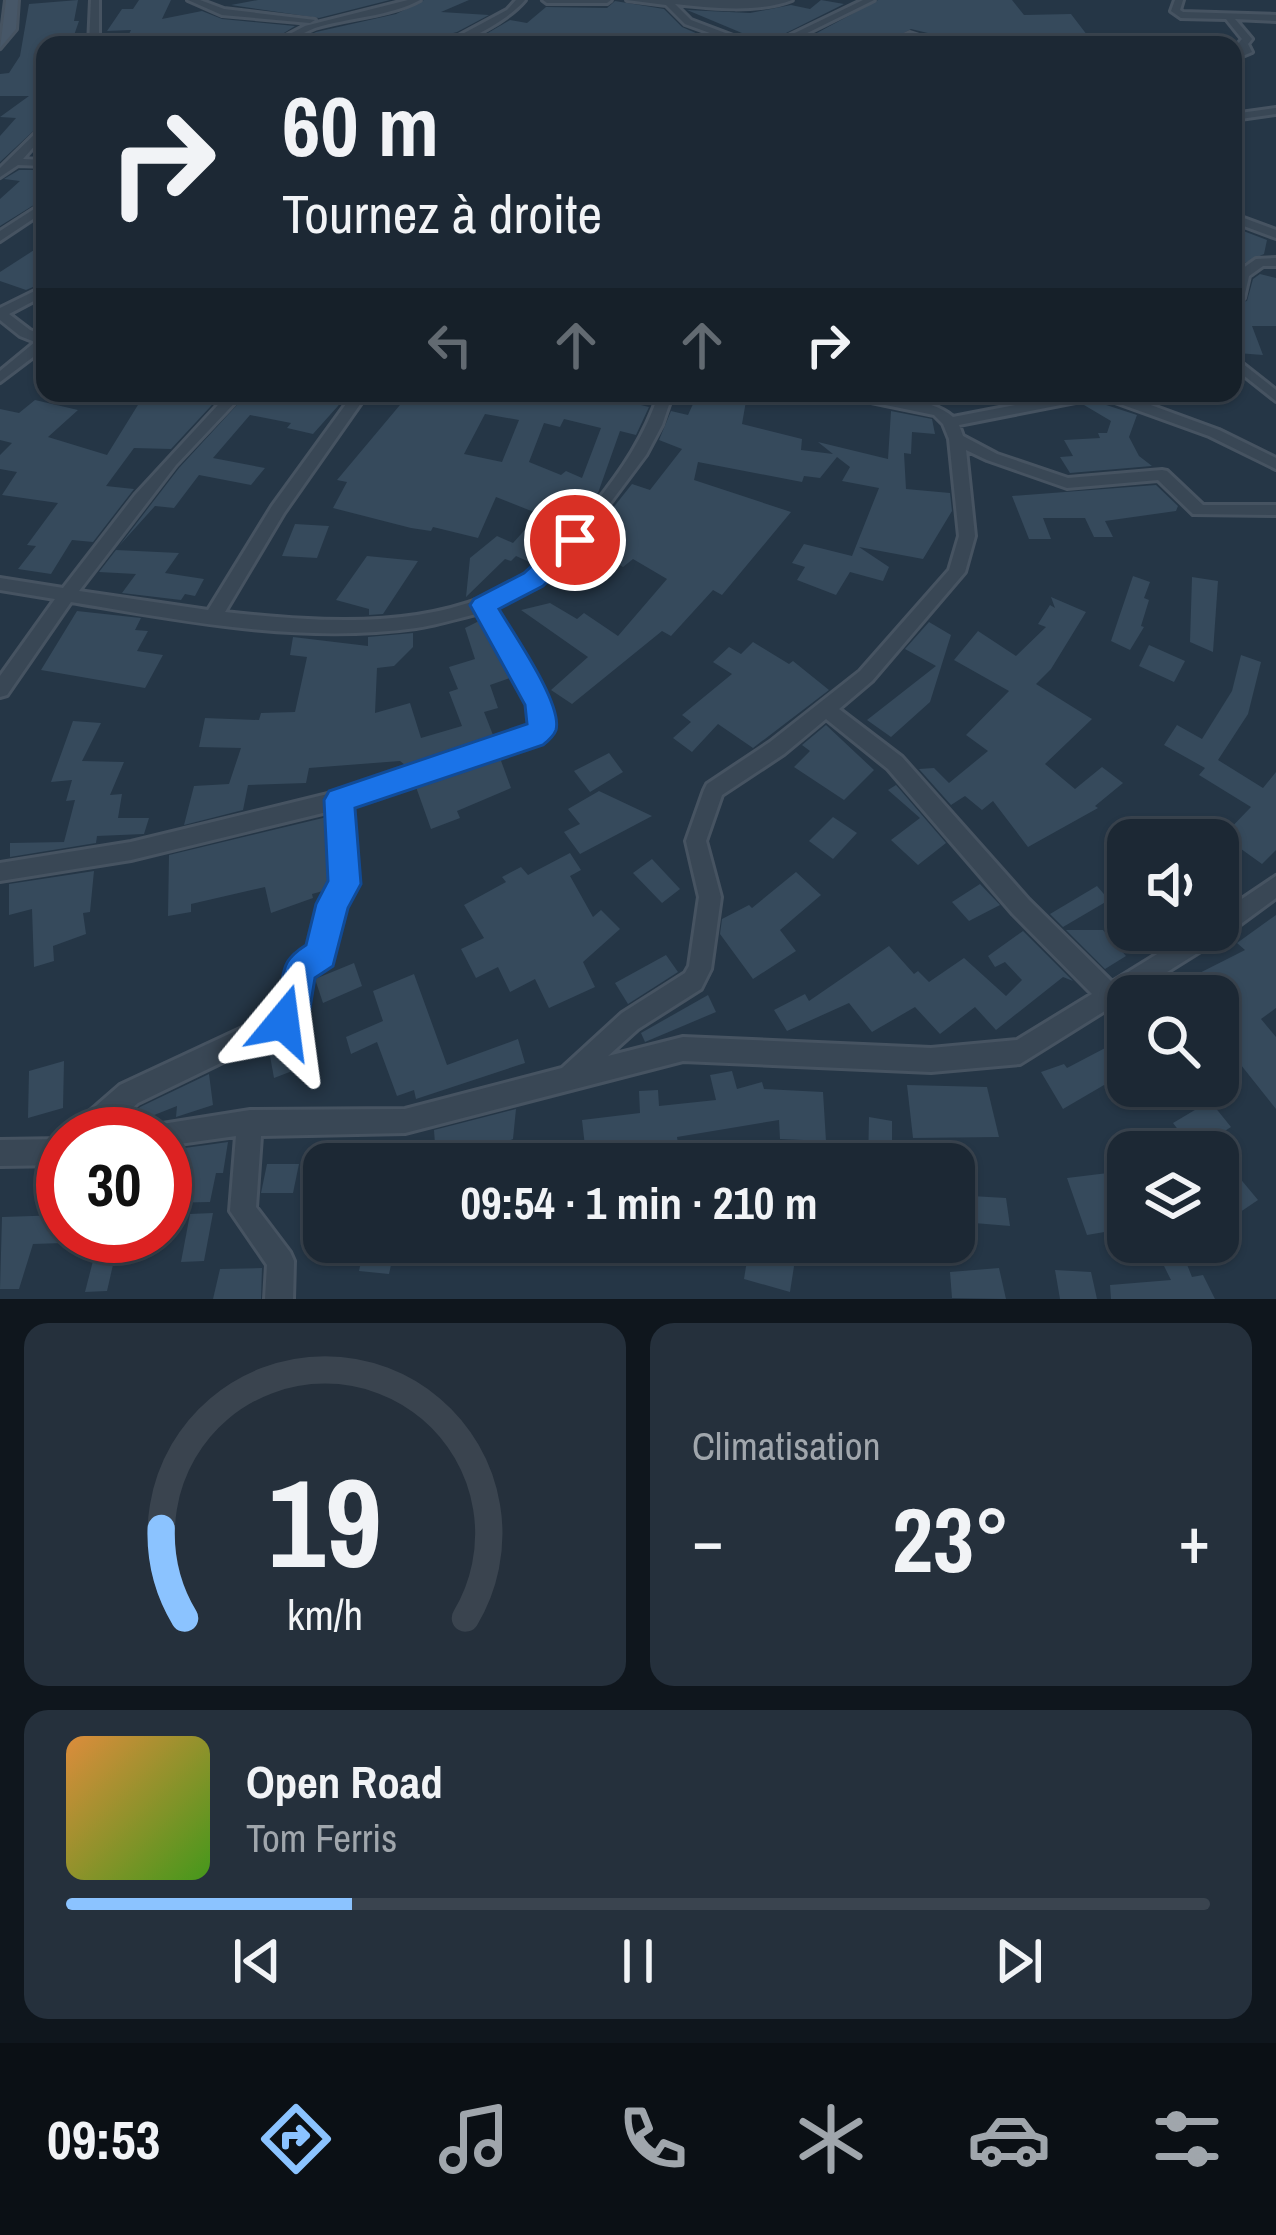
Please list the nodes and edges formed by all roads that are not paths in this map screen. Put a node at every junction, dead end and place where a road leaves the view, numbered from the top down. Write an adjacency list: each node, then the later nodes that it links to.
1 (12, 0): 22 (main road)
2 (95, 0): 17 (street)
3 (192, 0): 16 (street)
4 (416, 0): 16 (street)
5 (521, 0): 19 (street)
6 (547, 0): 7 (street)
7 (607, 0)
8 (632, 0): 12 (street)
9 (788, 0): 12 (street)
10 (851, 0): 13 (street)
11 (1179, 0): 15 (street)
12 (670, 1): 20 (street)
13 (867, 1): 21 (street)
14 (1276, 18): 15 (street)
15 (1230, 19): 23 (street)
16 (322, 21): 18 (street)
17 (94, 36)
18 (287, 36)
19 (464, 36)
20 (727, 36)
21 (794, 36)
22 (0, 44)
23 (1242, 54)
24 (1276, 111): 25 (street)
25 (1242, 116)
26 (36, 137): 27 (street)
27 (14, 161): 28 (street); 29 (street)
28 (36, 162)
29 (0, 174)
30 (36, 212): 33 (street)
31 (1242, 221): 32 (street)
32 (1276, 234)
33 (0, 237)
34 (1276, 262): 35 (street)
35 (1242, 279)
36 (36, 295): 37 (street)
37 (0, 313): 38 (street)
38 (36, 334)
39 (36, 345): 41 (street)
40 (1242, 368): 42 (street)
41 (0, 378)
42 (1276, 397)
43 (228, 402): 55 (street)
44 (355, 402): 57 (street)
45 (663, 402): 56 (street)
46 (894, 402): 50 (street)
47 (931, 402): 50 (street)
48 (1066, 402): 51 (street)
49 (1127, 402): 52 (street)
50 (926, 408): 51 (street)
51 (953, 430): 53 (street); 59 (street)
52 (1276, 464)
53 (1276, 510)
54 (0, 584): 55 (street)
55 (67, 593): 57 (street); 58 (street)
56 (484, 605): 57 (street); 60 (street)
57 (214, 616)
58 (0, 690)
59 (827, 710): 66 (street); 68 (street)
60 (340, 800): 61 (street); 69 (street)
61 (0, 872)
62 (1274, 890): 63 (street)
63 (1239, 914)
64 (1181, 951): 65 (street)
65 (1143, 975)
66 (1107, 993)
67 (1107, 998): 68 (street)
68 (569, 1076): 70 (street)
69 (114, 1107)
70 (250, 1123): 71 (street); 74 (street)
71 (192, 1131)
72 (36, 1152): 73 (street)
73 (0, 1153)
74 (279, 1299)

